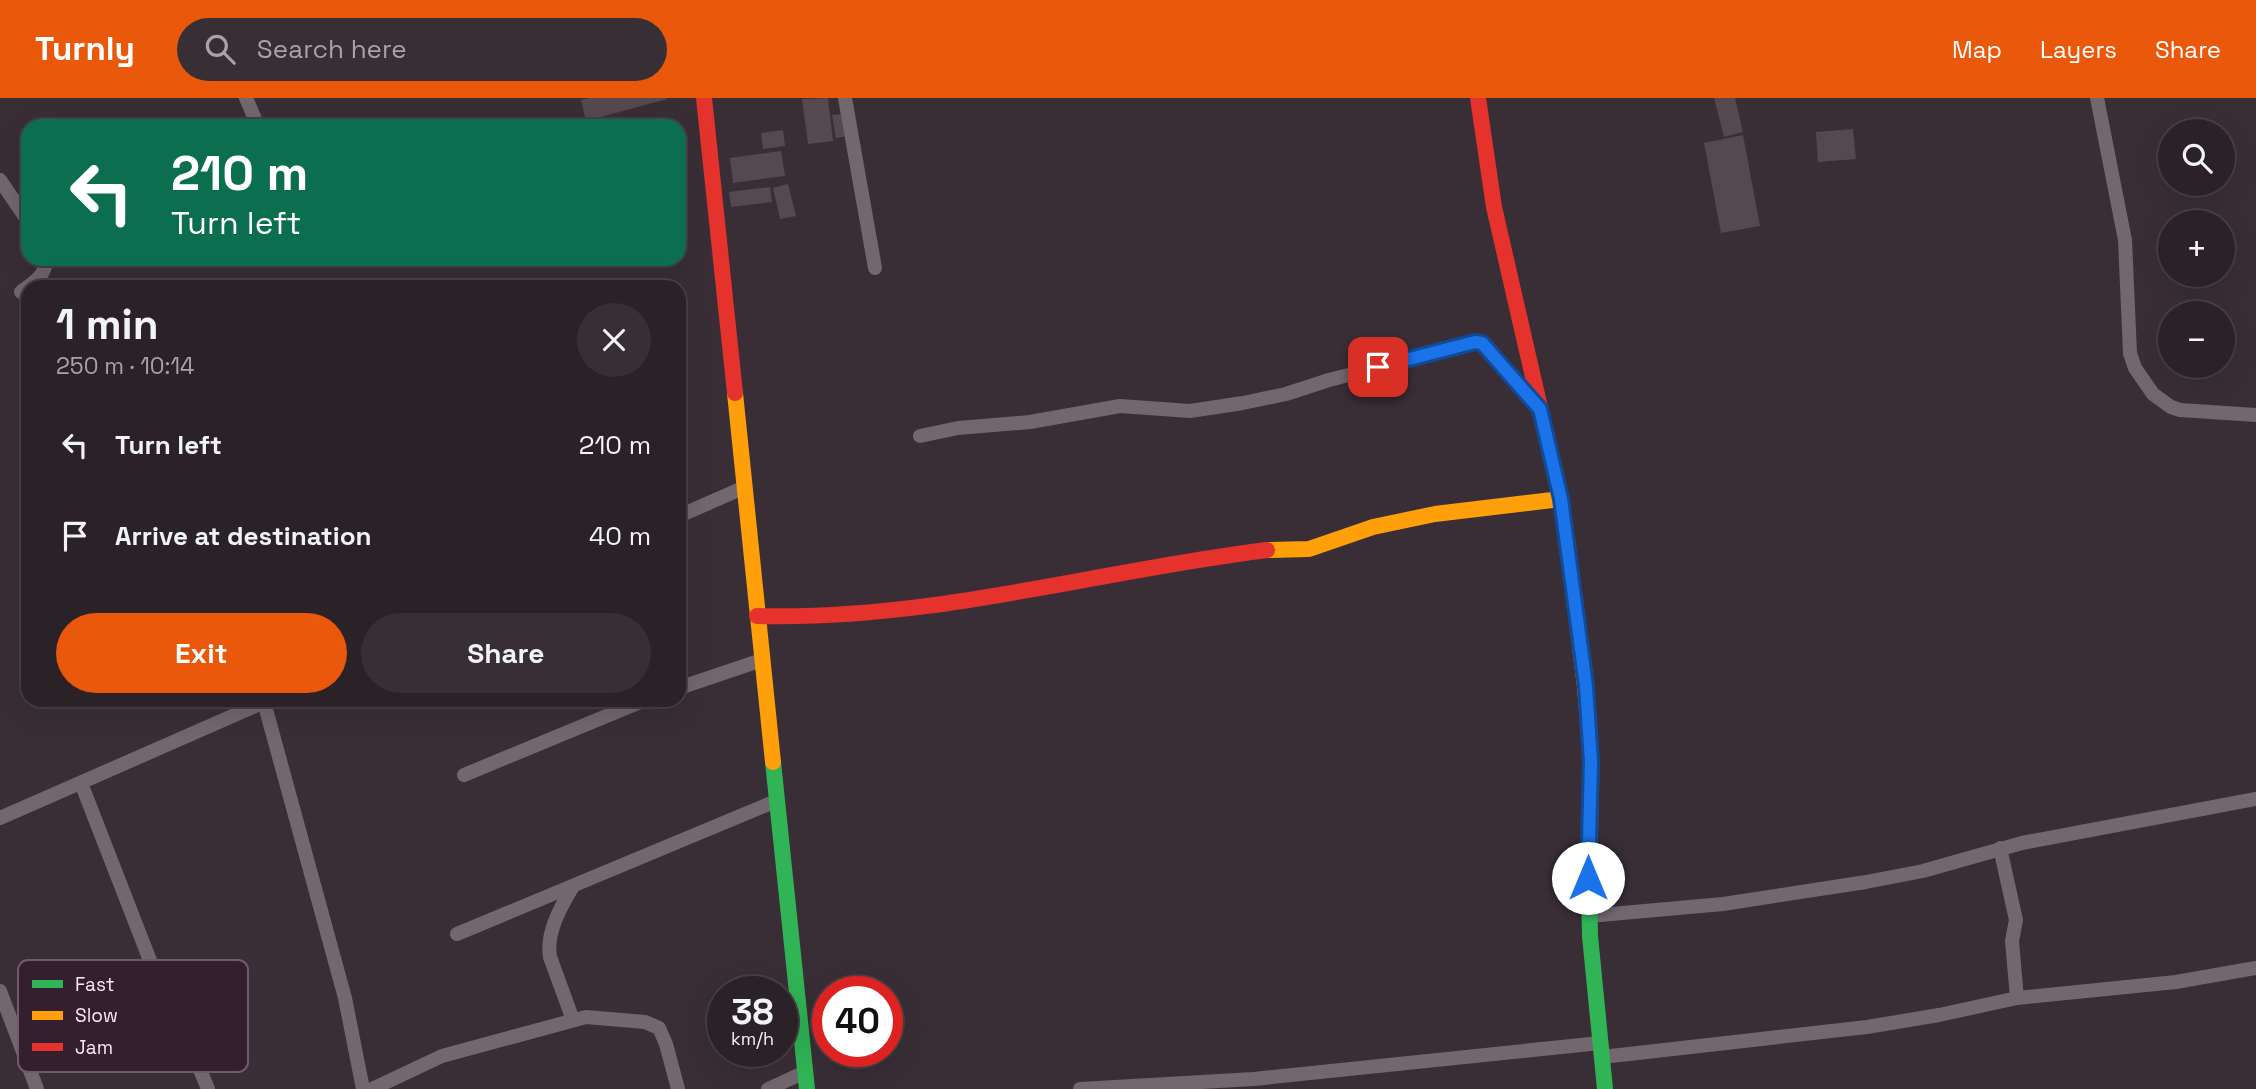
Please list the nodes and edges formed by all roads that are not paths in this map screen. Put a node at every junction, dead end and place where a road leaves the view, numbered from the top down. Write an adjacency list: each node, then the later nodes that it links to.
1 (246, 98): 6 (street)
2 (704, 98): 13 (street)
3 (845, 98): 9 (street)
4 (1478, 98): 10 (street)
5 (2097, 98): 11 (street)
6 (255, 119)
7 (0, 180): 8 (street)
8 (21, 211)
9 (875, 268)
10 (1540, 409): 12 (street); 14 (street)
11 (2256, 415)
12 (920, 436)
13 (743, 488): 15 (street); 16 (street)
14 (1561, 499): 16 (street); 29 (street)
15 (686, 513)
16 (757, 616): 17 (street)
17 (762, 660): 18 (street); 25 (street)
18 (686, 686)
19 (253, 707): 23 (street)
20 (269, 707): 43 (street)
21 (628, 707): 22 (street)
22 (464, 775)
23 (81, 783): 26 (street); 31 (street)
24 (2256, 799): 27 (street)
25 (776, 801): 28 (street); 40 (street)
26 (0, 818)
27 (2000, 848): 29 (street); 34 (street)
28 (572, 888): 30 (street); 35 (street)
29 (1589, 916): 37 (street)
30 (457, 934)
31 (151, 960)
32 (2256, 968): 34 (street)
33 (0, 990): 36 (street)
34 (2017, 998): 37 (street)
35 (573, 1020): 44 (street); 45 (street)
36 (18, 1038)
37 (1601, 1050): 48 (street); 49 (street)
38 (31, 1072): 41 (street)
39 (201, 1072): 42 (street)
40 (805, 1072): 46 (street); 47 (street)
41 (37, 1089)
42 (208, 1089)
43 (363, 1089)
44 (372, 1089)
45 (678, 1089)
46 (768, 1089)
47 (807, 1089)
48 (1080, 1089)
49 (1605, 1089)

